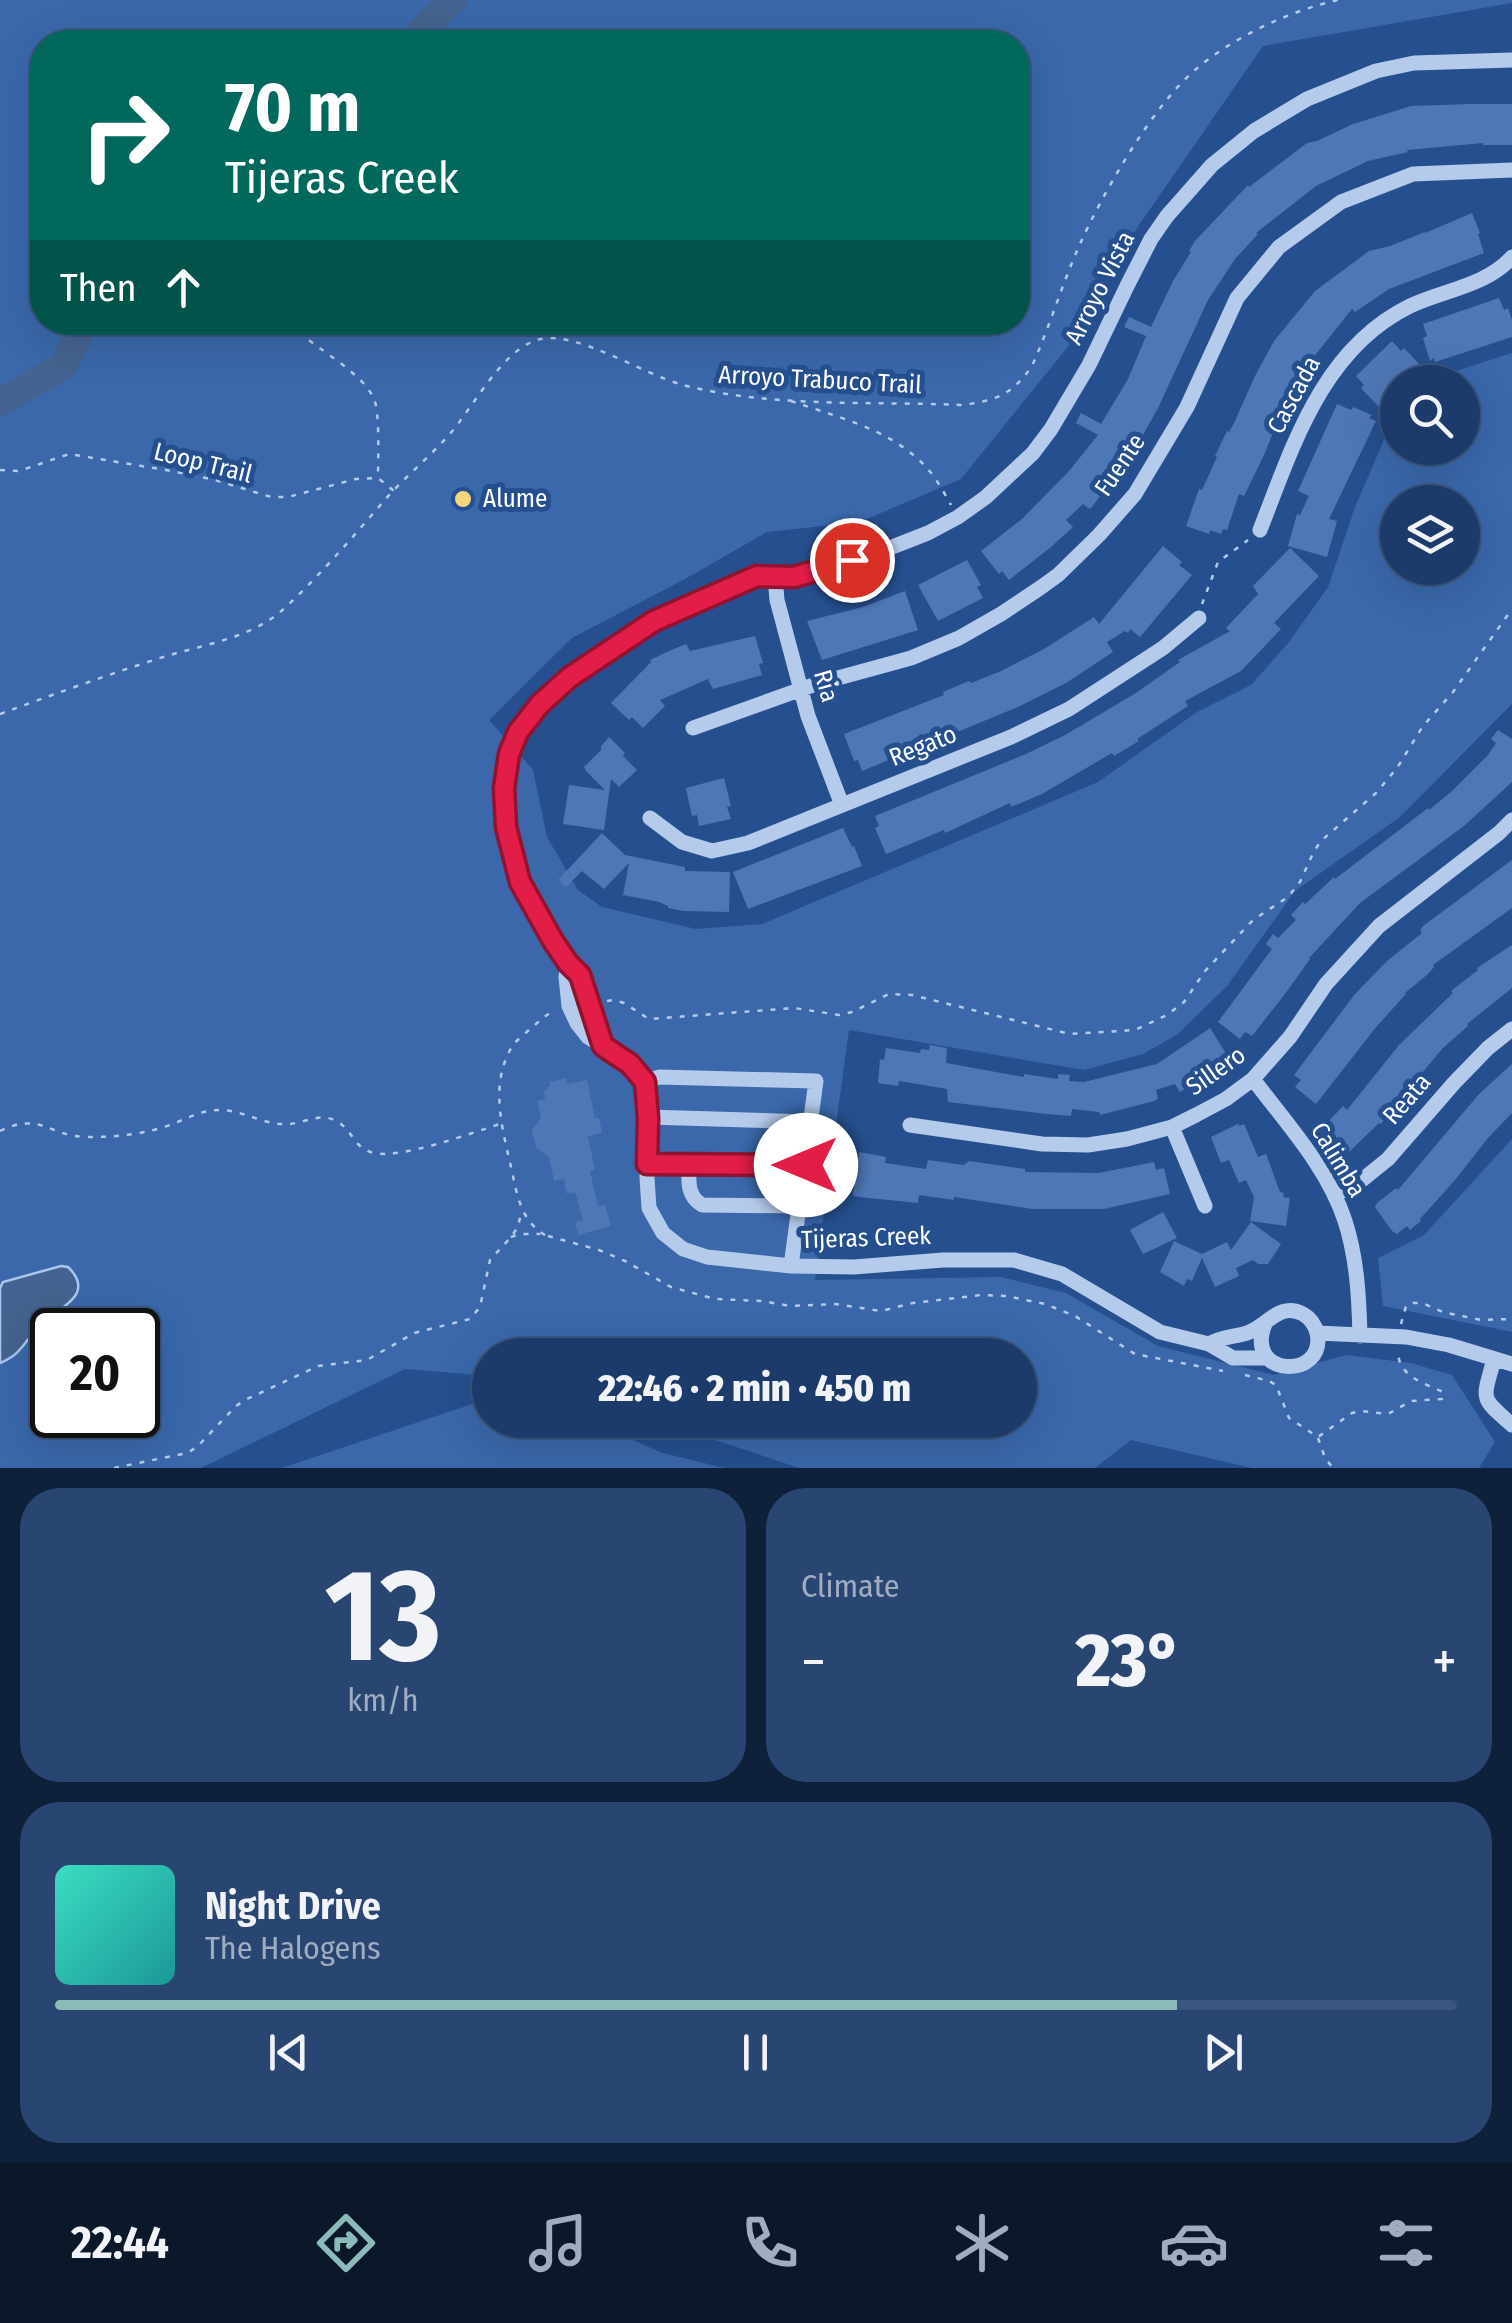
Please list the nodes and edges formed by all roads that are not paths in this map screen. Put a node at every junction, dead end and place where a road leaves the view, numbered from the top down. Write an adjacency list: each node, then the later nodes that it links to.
1 (1512, 60): 5 (street, Arroyo Vista)
2 (1512, 170): 7 (street, Fuente)
3 (1512, 257): 4 (street, Cascada)
4 (1260, 530)
5 (775, 577): 7 (street, Ria); 12 (street, Arroyo Vista)
6 (1199, 618): 9 (street, Regato)
7 (801, 690): 8 (street, Fuente); 9 (street, Ria)
8 (693, 728)
9 (842, 805): 10 (street, Regato)
10 (650, 818)
11 (1512, 820): 15 (street, Sillero)
12 (568, 963): 14 (street); 14 (street)
13 (1512, 1030): 24 (street, Reata)
14 (603, 1046): 16 (street)
15 (1253, 1080): 20 (street, Sillero); 24 (street, Calimba)
16 (645, 1082): 17 (street, Tijeras Creek); 18 (street)
17 (648, 1118): 18 (street); 21 (street, Tijeras Creek)
18 (812, 1122): 23 (street)
19 (910, 1125): 20 (street, Sillero)
20 (1172, 1127): 26 (street)
21 (647, 1164): 22 (street); 27 (street, Tijeras Creek)
22 (690, 1164): 23 (street); 25 (street)
23 (806, 1165): 25 (street)
24 (1335, 1195): 30 (street, Calimba)
25 (800, 1206): 27 (street)
26 (1205, 1206)
27 (791, 1266): 31 (street, Tijeras Creek)
28 (1265, 1324): 29 (street); 31 (street); 32 (street)
29 (1317, 1333): 30 (street); 32 (street, Tijeras Creek)
30 (1360, 1336): 33 (street)
31 (1209, 1344): 32 (street, Tijeras Creek)
32 (1268, 1358)
33 (1494, 1359): 34 (street); 35 (street)
34 (1512, 1364)
35 (1512, 1425)

